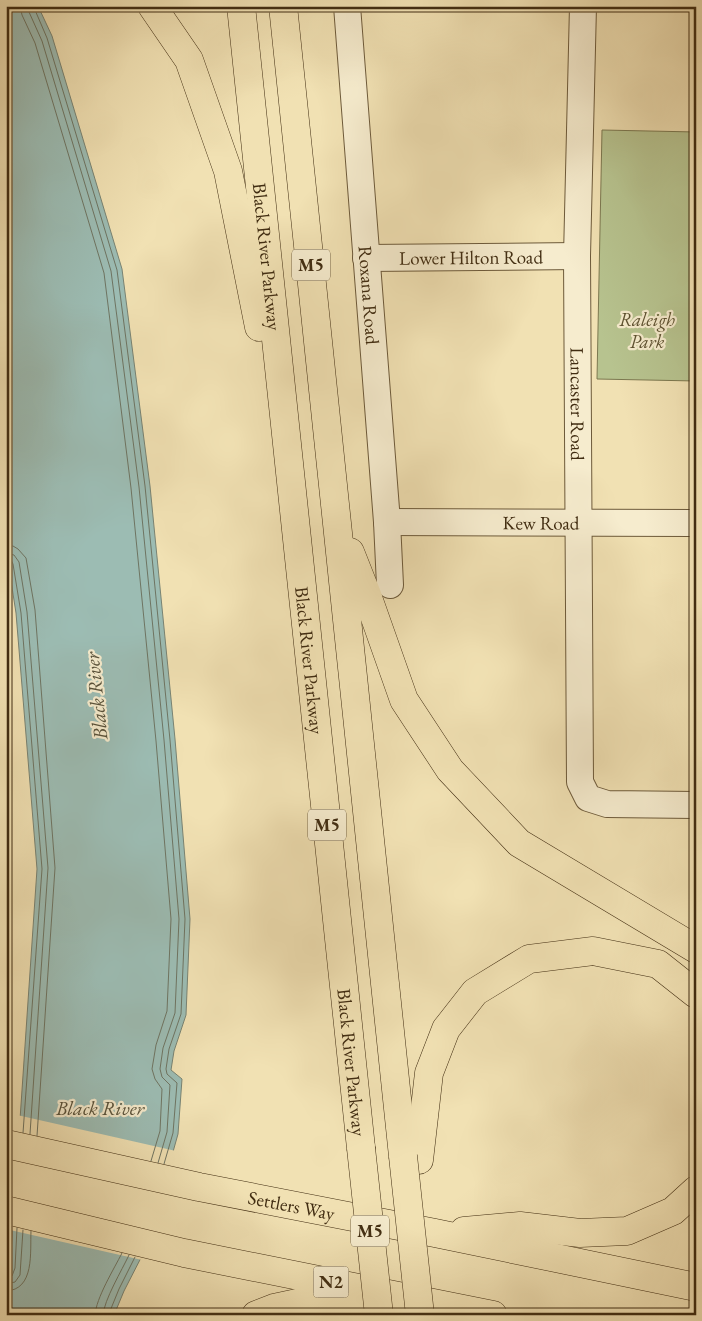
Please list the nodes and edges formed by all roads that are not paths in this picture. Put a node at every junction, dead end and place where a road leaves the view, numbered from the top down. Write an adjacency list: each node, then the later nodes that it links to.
1 (152, 6): 8 (highway)
2 (241, 6): 8 (highway, Black River Parkway / M5)
3 (283, 6): 10 (highway, M5)
4 (347, 6): 7 (street, Roxana Road)
5 (583, 6): 6 (street, Lancaster Road)
6 (577, 256): 7 (street, Lower Hilton Road); 11 (street, Lancaster Road)
7 (366, 258): 9 (street, Roxana Road)
8 (293, 502): 25 (highway, Black River Parkway / M5, bridge)
9 (387, 522): 11 (street, Kew Road); 13 (street, Roxana Road)
10 (338, 523): 15 (highway); 18 (highway, M5)
11 (578, 523): 12 (street, Kew Road); 14 (street, Lancaster Road)
12 (696, 523)
13 (390, 584)
14 (696, 805)
15 (696, 949)
16 (696, 994): 18 (highway)
17 (6, 1144): 21 (highway, Settlers Way)
18 (411, 1158): 26 (highway, M5, bridge); 27 (highway)
19 (696, 1190): 21 (highway)
20 (6, 1210): 23 (highway, N2)
21 (435, 1233): 22 (highway, Settlers Way)
22 (696, 1287)
23 (485, 1313): 24 (highway)
24 (256, 1315)
25 (379, 1315)
26 (420, 1315)
27 (439, 1315)

